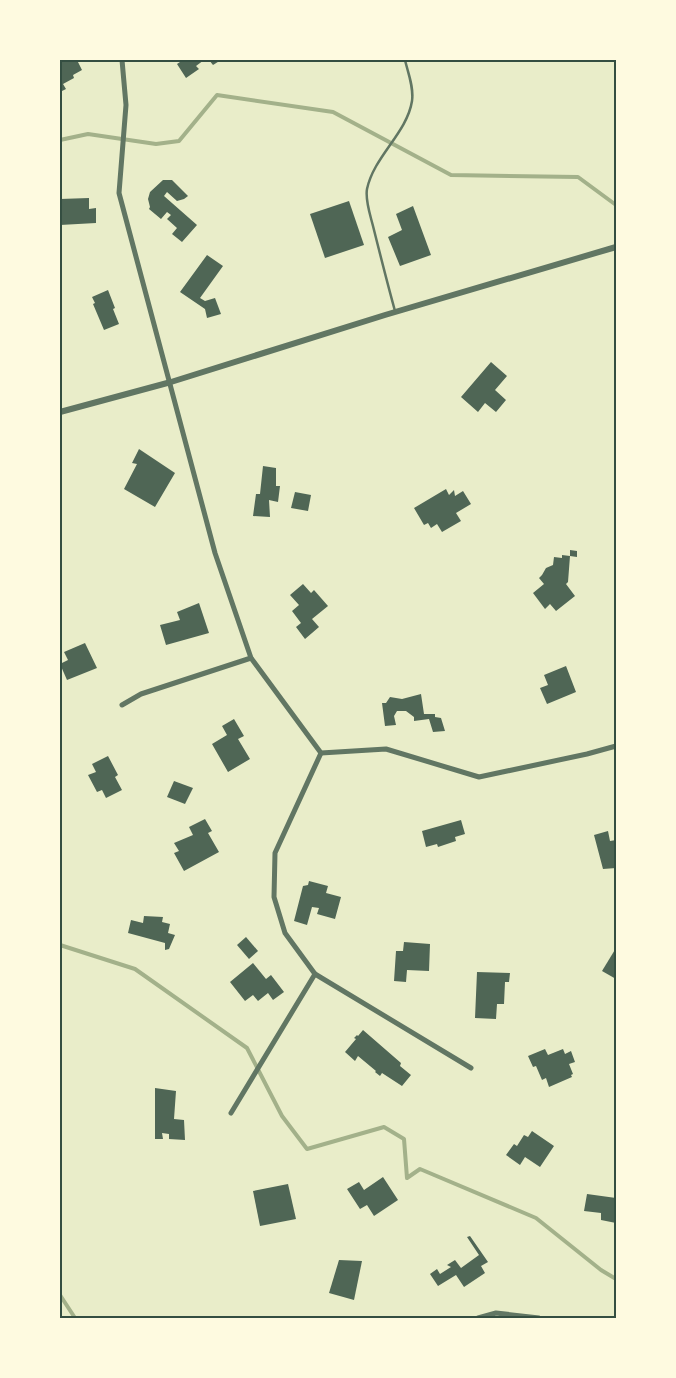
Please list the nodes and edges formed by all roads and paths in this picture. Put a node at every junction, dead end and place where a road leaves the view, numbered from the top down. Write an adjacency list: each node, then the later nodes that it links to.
1 (122, 60): 5 (street)
2 (405, 60): 4 (lane)
3 (616, 247): 4 (street)
4 (396, 312): 5 (street)
5 (171, 382): 6 (street); 7 (street)
6 (60, 412)
7 (251, 658): 8 (street); 10 (street)
8 (122, 705)
9 (616, 746): 10 (street)
10 (321, 753): 11 (street)
11 (315, 974): 12 (street); 13 (street)
12 (471, 1068)
13 (231, 1113)
14 (478, 1318): 15 (street)
15 (539, 1318)

